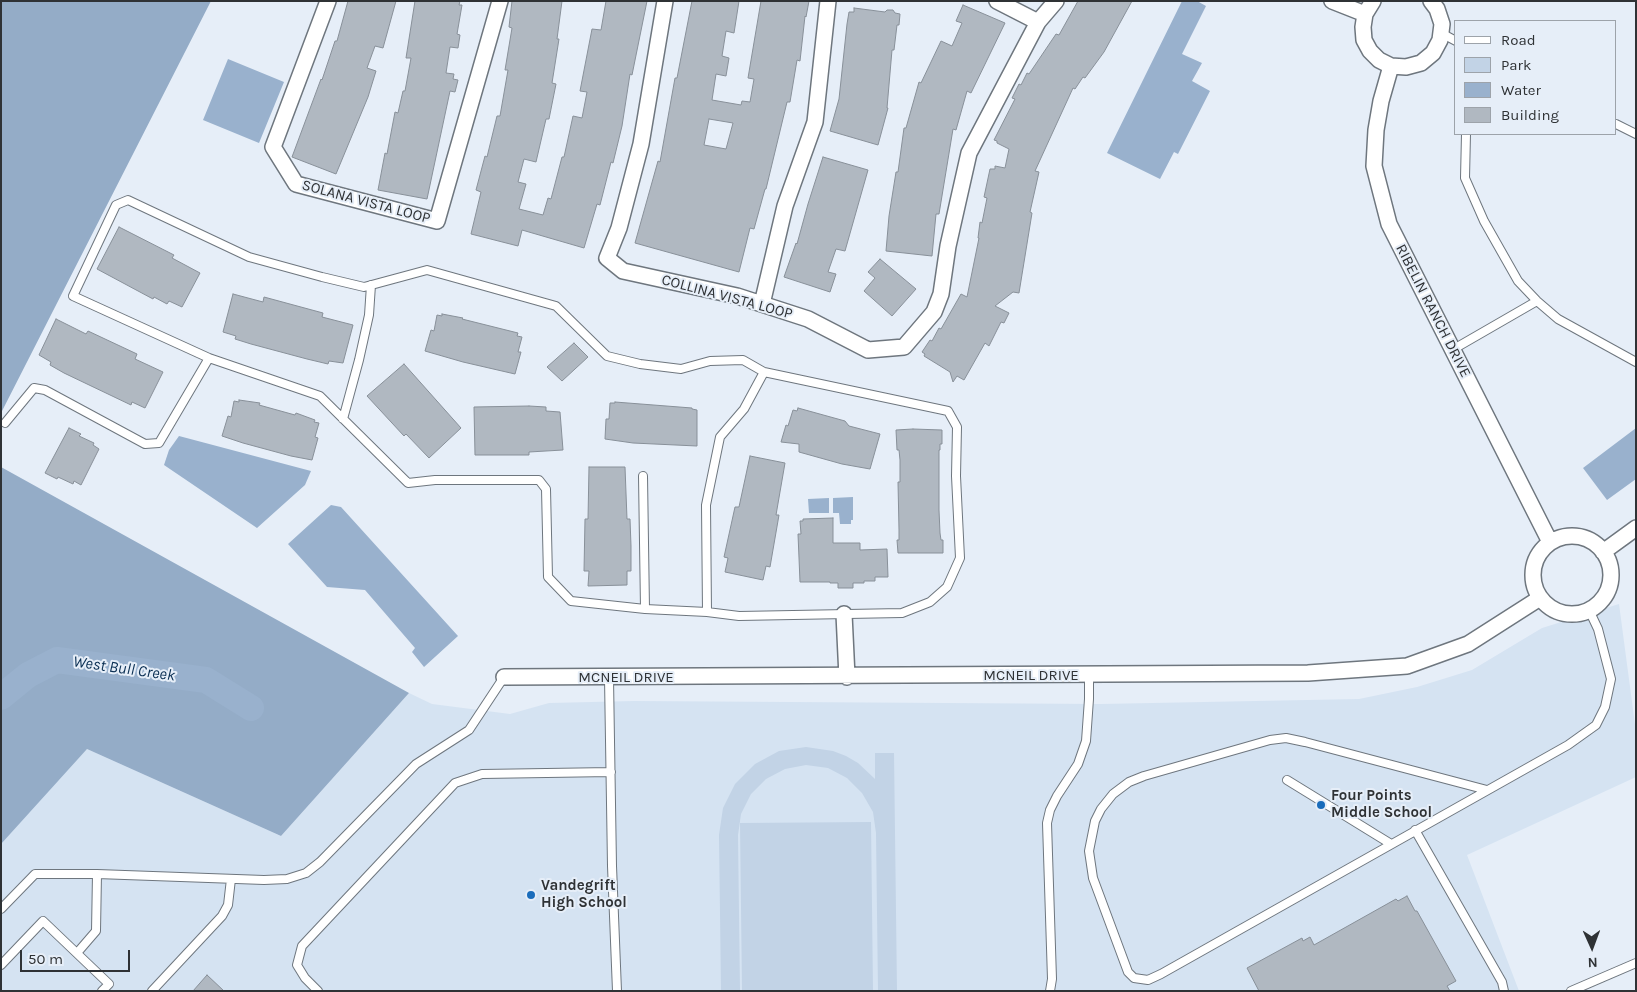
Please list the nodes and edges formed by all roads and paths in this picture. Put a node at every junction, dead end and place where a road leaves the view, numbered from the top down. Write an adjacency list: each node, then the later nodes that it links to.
1 (328, 1): 2 (street, SOLANA VISTA LOOP)
2 (500, 1)
3 (665, 1): 19 (street, COLLINA VISTA LOOP)
4 (828, 1): 19 (street)
5 (997, 1): 10 (street)
6 (1056, 1): 10 (street, COLLINA VISTA LOOP)
7 (1332, 1): 9 (street)
8 (1431, 1): 11 (street)
9 (1369, 8): 13 (street)
10 (1038, 22): 19 (street, COLLINA VISTA LOOP)
11 (1441, 33): 12 (lane); 13 (street)
12 (1454, 40)
13 (1391, 66): 20 (street, RIBELIN RANCH DRIVE)
14 (1617, 124): 15 (lane)
15 (1636, 134)
16 (1466, 135): 18 (lane)
17 (371, 285): 21 (lane); 23 (lane); 24 (lane)
18 (1537, 301): 20 (lane); 22 (lane)
19 (762, 304)
20 (1452, 350): 28 (street, RIBELIN RANCH DRIVE)
21 (209, 358): 24 (lane); 25 (lane)
22 (1636, 362)
23 (764, 372): 33 (lane); 34 (lane)
24 (343, 419): 31 (lane)
25 (5, 423)
26 (643, 476): 31 (lane)
27 (1636, 528): 29 (street)
28 (1550, 542): 29 (street); 30 (street)
29 (1603, 552): 32 (street)
30 (1540, 598): 32 (street); 35 (street, MCNEIL DRIVE)
31 (645, 609): 33 (lane)
32 (1589, 610): 41 (lane)
33 (708, 612): 34 (lane)
34 (844, 614): 37 (street)
35 (1089, 676): 37 (street, MCNEIL DRIVE); 54 (lane)
36 (504, 677): 38 (street, MCNEIL DRIVE); 45 (lane)
37 (847, 677): 38 (street, MCNEIL DRIVE)
38 (609, 678): 39 (lane)
39 (611, 772): 52 (lane); 53 (lane)
40 (1287, 780): 43 (lane)
41 (1488, 790): 42 (lane); 43 (lane)
42 (1415, 830): 43 (lane); 55 (lane)
43 (1391, 844)
44 (97, 874): 45 (lane); 46 (lane); 47 (lane)
45 (231, 879): 51 (lane)
46 (1, 910)
47 (77, 954): 49 (lane); 50 (lane)
48 (1636, 963): 56 (lane)
49 (1, 965)
50 (102, 991)
51 (152, 991)
52 (318, 991)
53 (616, 991)
54 (1050, 991)
55 (1504, 991)
56 (1571, 991)

